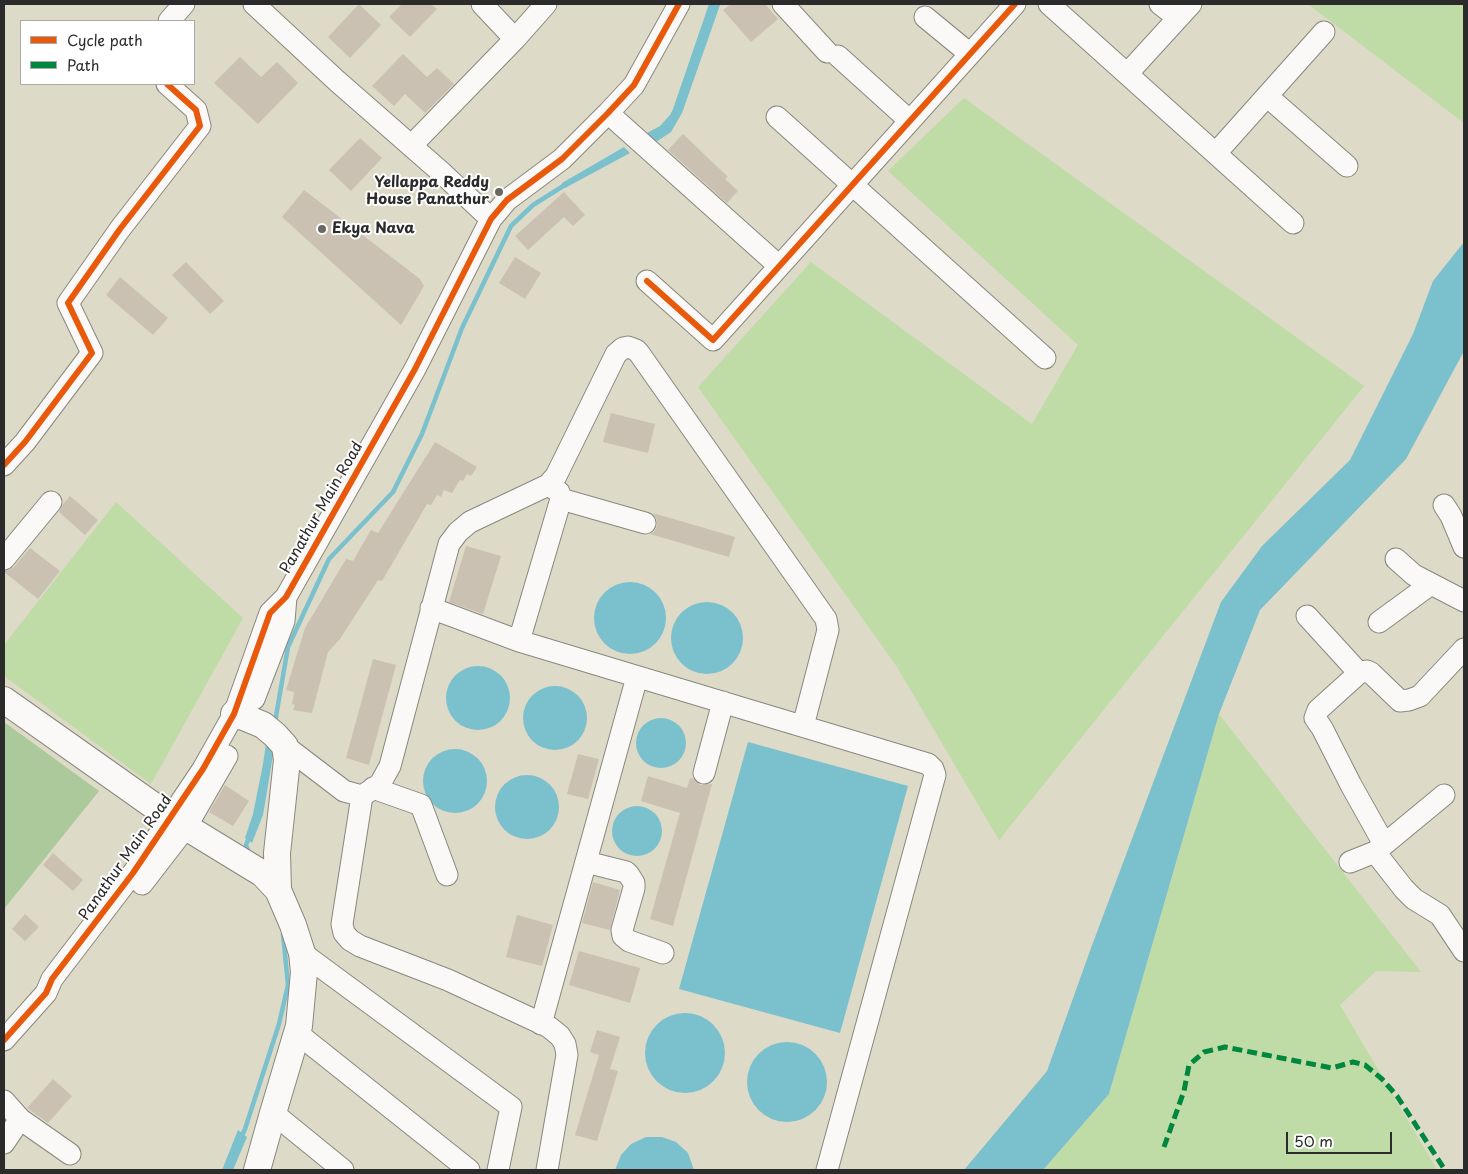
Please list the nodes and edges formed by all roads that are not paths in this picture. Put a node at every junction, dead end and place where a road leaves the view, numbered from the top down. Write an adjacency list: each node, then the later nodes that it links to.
1 (184, 4): 12 (street)
2 (254, 4): 22 (street)
3 (482, 4): 14 (street)
4 (546, 4): 14 (street)
5 (680, 4): 19 (street, Panathur Main Road)
6 (783, 4): 21 (street)
7 (1015, 4): 15 (street)
8 (1049, 4): 16 (street)
9 (1160, 4): 10 (street)
10 (1184, 11): 16 (street)
11 (925, 17): 15 (street)
12 (170, 20)
13 (1324, 32): 18 (street)
14 (515, 39): 22 (street)
15 (970, 54): 21 (street)
16 (1127, 74): 23 (street)
17 (168, 85): 31 (street)
18 (1267, 96): 23 (street); 24 (street)
19 (608, 113): 26 (street, Panathur Main Road); 28 (street)
20 (777, 117): 25 (street)
21 (910, 120): 25 (street)
22 (411, 146): 26 (street)
23 (1216, 153): 27 (street)
24 (1347, 166)
25 (852, 185): 28 (street); 30 (street)
26 (491, 219): 51 (street, Panathur Main Road)
27 (1293, 223)
28 (779, 266): 29 (street)
29 (648, 281)
30 (1045, 358)
31 (4, 465)
32 (554, 492): 35 (street); 41 (street); 44 (street); 50 (street)
33 (51, 502): 38 (street)
34 (1444, 505): 36 (street)
35 (645, 523)
36 (1464, 548)
37 (1396, 558): 39 (street)
38 (4, 559)
39 (1431, 584): 40 (street); 43 (street)
40 (1464, 602)
41 (431, 608): 44 (street); 53 (street)
42 (1307, 616): 46 (street)
43 (1379, 622)
44 (519, 641): 47 (street)
45 (1464, 649): 46 (street)
46 (1359, 673): 56 (street)
47 (637, 677): 49 (street); 57 (street)
48 (4, 700): 55 (main road)
49 (723, 702): 50 (street); 52 (street)
50 (803, 726): 77 (street)
51 (261, 728): 53 (street); 55 (street, Panathur Main Road); 60 (main road)
52 (704, 773)
53 (367, 792): 59 (street); 64 (street)
54 (1444, 795): 56 (street)
55 (178, 823): 60 (main road); 66 (street, Panathur Main Road)
56 (1379, 848): 58 (street); 61 (street)
57 (586, 862): 62 (street); 64 (street)
58 (1350, 862)
59 (447, 875)
60 (263, 876): 63 (main road)
61 (1464, 951)
62 (663, 952)
63 (302, 953): 65 (main road); 75 (street)
64 (541, 1024): 76 (street)
65 (297, 1033): 68 (main road); 74 (street)
66 (4, 1040)
67 (4, 1101): 69 (street)
68 (273, 1113): 72 (main road); 73 (street)
69 (20, 1119): 70 (street); 71 (street)
70 (4, 1143)
71 (70, 1154)
72 (262, 1165)
73 (343, 1170)
74 (468, 1170)
75 (498, 1170)
76 (547, 1170)
77 (827, 1170)

